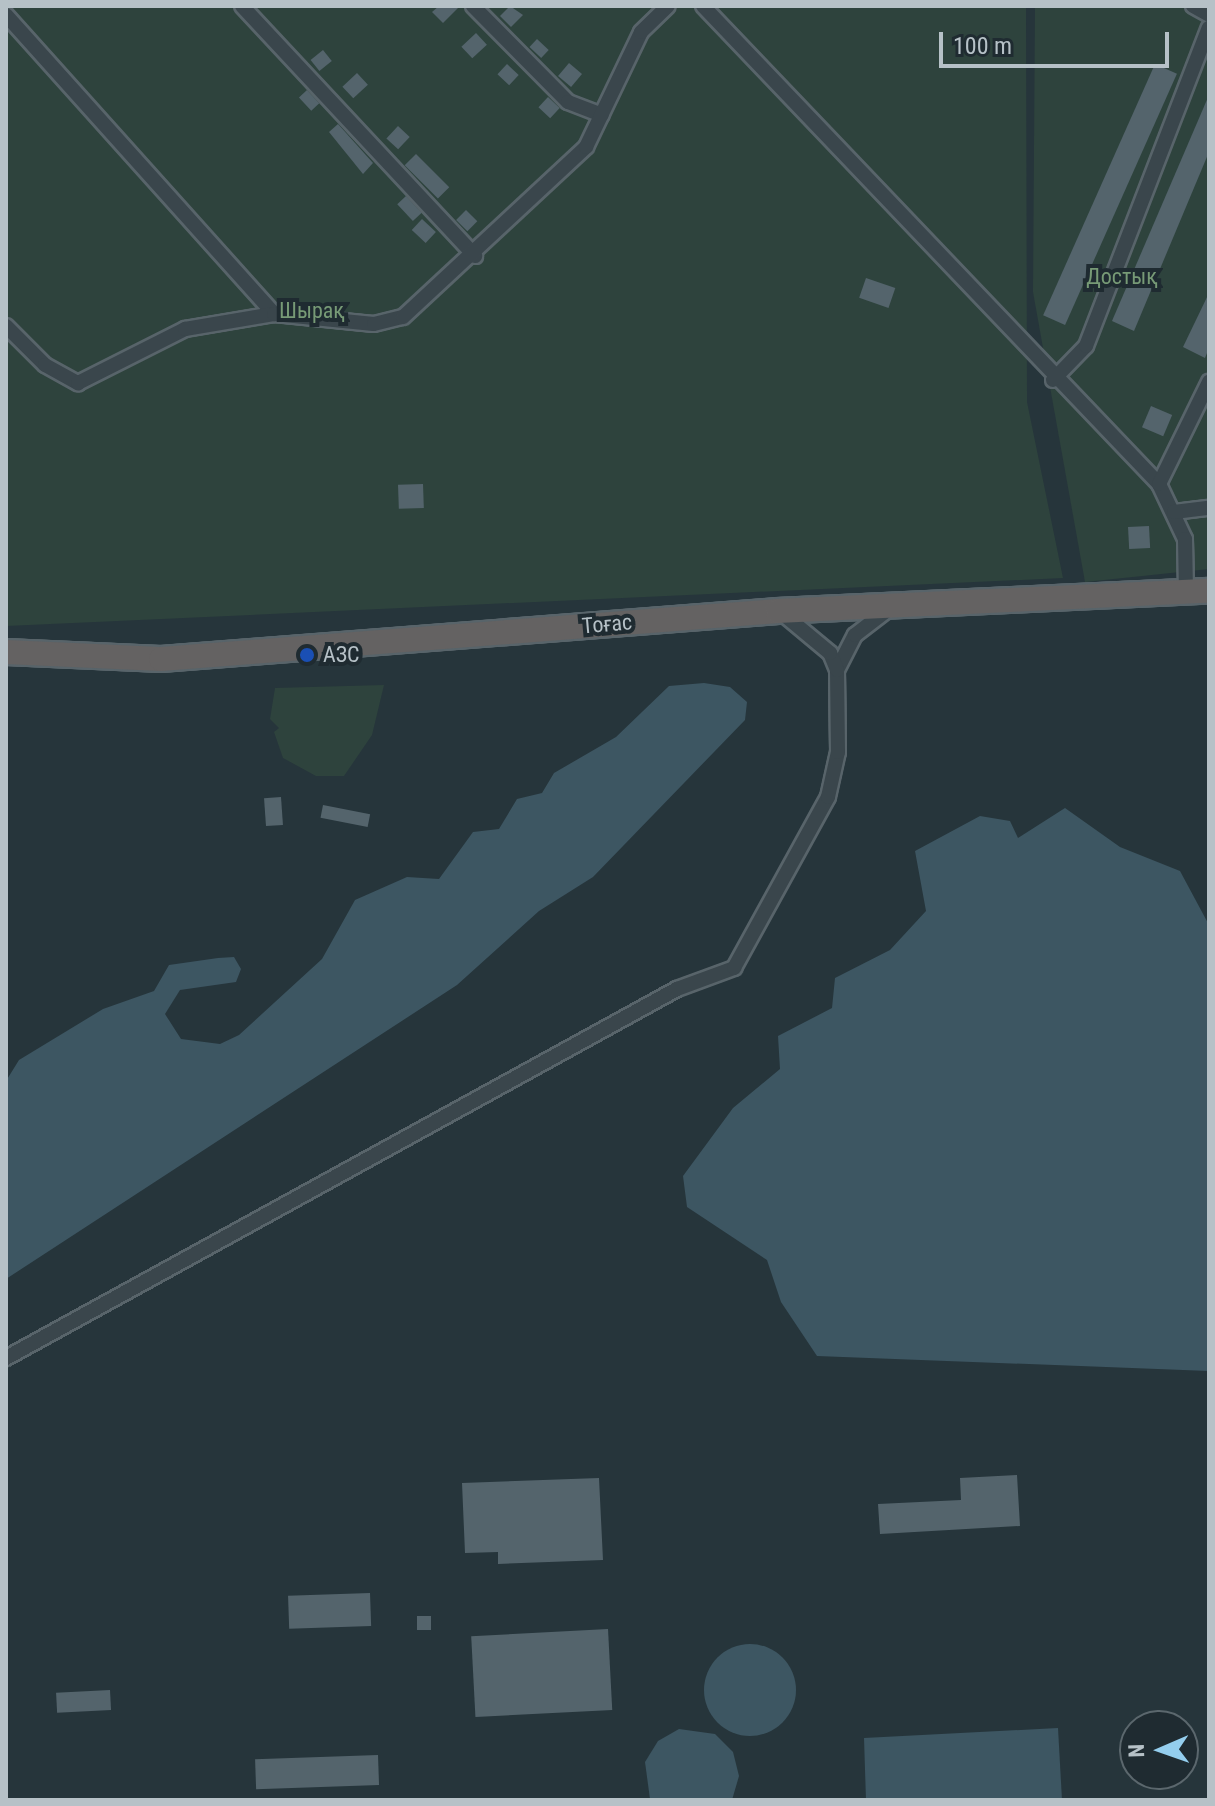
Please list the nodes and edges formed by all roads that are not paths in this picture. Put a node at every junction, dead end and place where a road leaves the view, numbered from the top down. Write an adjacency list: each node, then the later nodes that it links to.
1 (242, 6): 10 (street)
2 (473, 6): 9 (street)
3 (668, 6): 9 (street)
4 (703, 6): 13 (street)
5 (1193, 6): 7 (street)
6 (6, 15): 11 (street)
7 (1209, 15)
8 (1209, 28): 13 (street)
9 (602, 115): 10 (street)
10 (475, 256): 11 (street)
11 (274, 314): 12 (street)
12 (6, 326)
13 (1053, 380): 15 (street)
14 (1209, 382): 15 (street)
15 (1159, 484): 17 (street)
16 (1209, 508): 17 (street)
17 (1174, 512): 18 (street)
18 (1198, 591): 19 (highway, Тоғас)
19 (893, 605): 20 (highway, Тоғас); 22 (street)
20 (778, 611): 21 (highway, Тоғас); 22 (street)
21 (6, 652)
22 (837, 670): 23 (street)
23 (6, 1358)

